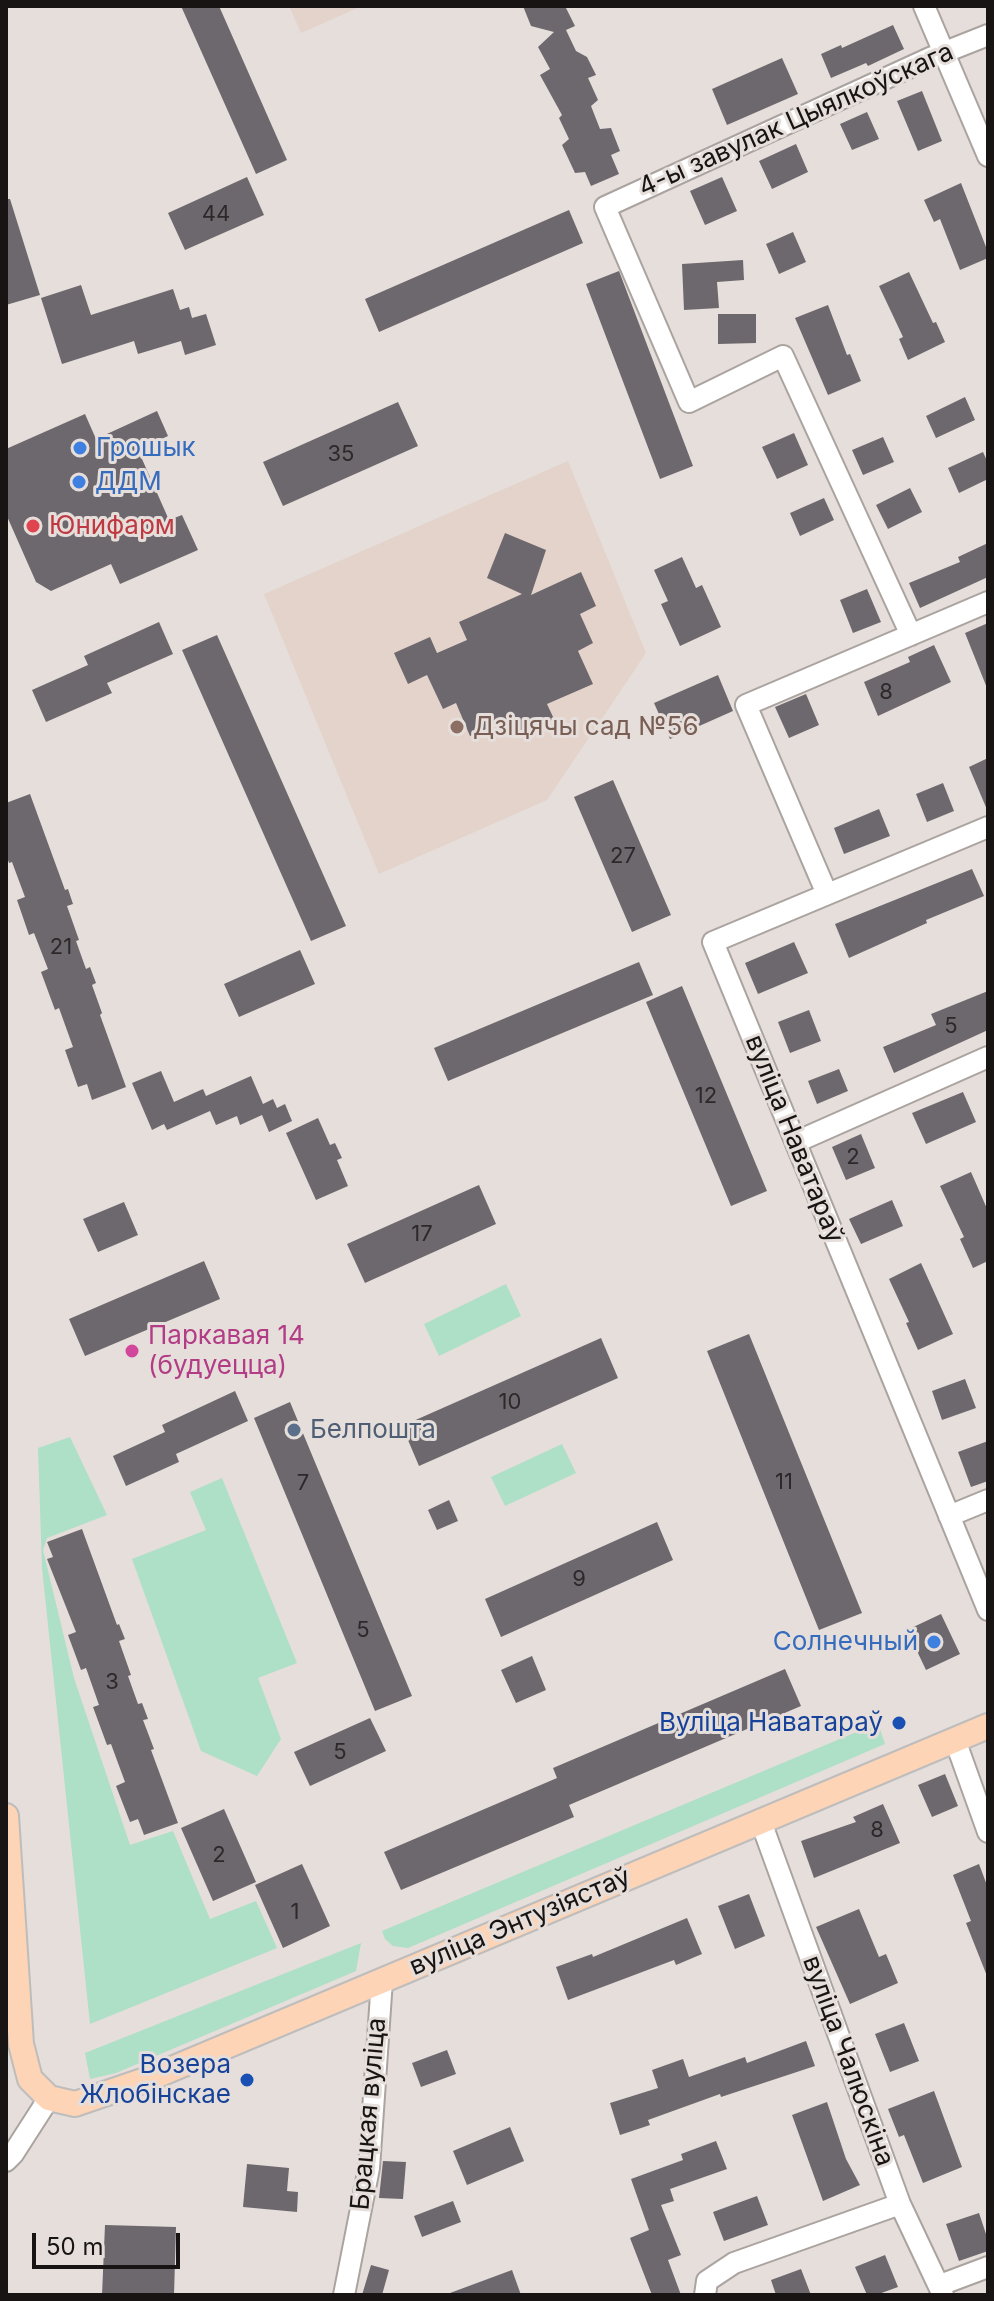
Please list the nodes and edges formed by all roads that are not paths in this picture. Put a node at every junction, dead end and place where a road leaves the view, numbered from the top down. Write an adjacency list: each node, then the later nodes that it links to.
1 (924, 6): 3 (street)
2 (988, 35): 3 (street, 4-ы завулак Цыялкоўскага)
3 (943, 53): 4 (street); 6 (street, 4-ы завулак Цыялкоўскага)
4 (988, 156)
5 (988, 602): 6 (street)
6 (911, 635): 8 (street)
7 (988, 827): 8 (street, вуліца Наватараў)
8 (827, 894): 10 (street, вуліца Наватараў)
9 (988, 1057): 10 (street)
10 (796, 1142): 12 (street, вуліца Наватараў)
11 (988, 1500): 12 (street)
12 (949, 1516): 13 (street, вуліца Наватараў)
13 (988, 1610)
14 (988, 1726): 15 (main road, вуліца Энтузіястаў)
15 (955, 1740): 17 (main road, вуліца Энтузіястаў); 18 (street)
16 (6, 1816): 20 (main road)
17 (761, 1822): 19 (main road, вуліца Энтузіястаў); 22 (street, вуліца Чалюскіна)
18 (988, 1832)
19 (382, 1980): 20 (main road, вуліца Энтузіястаў); 25 (street, Брацкая вуліца)
20 (49, 2098): 21 (street)
21 (6, 2161)
22 (900, 2204): 24 (street, вуліца Чалюскіна); 26 (street)
23 (988, 2267): 24 (street)
24 (942, 2290)
25 (344, 2295)
26 (705, 2295)

